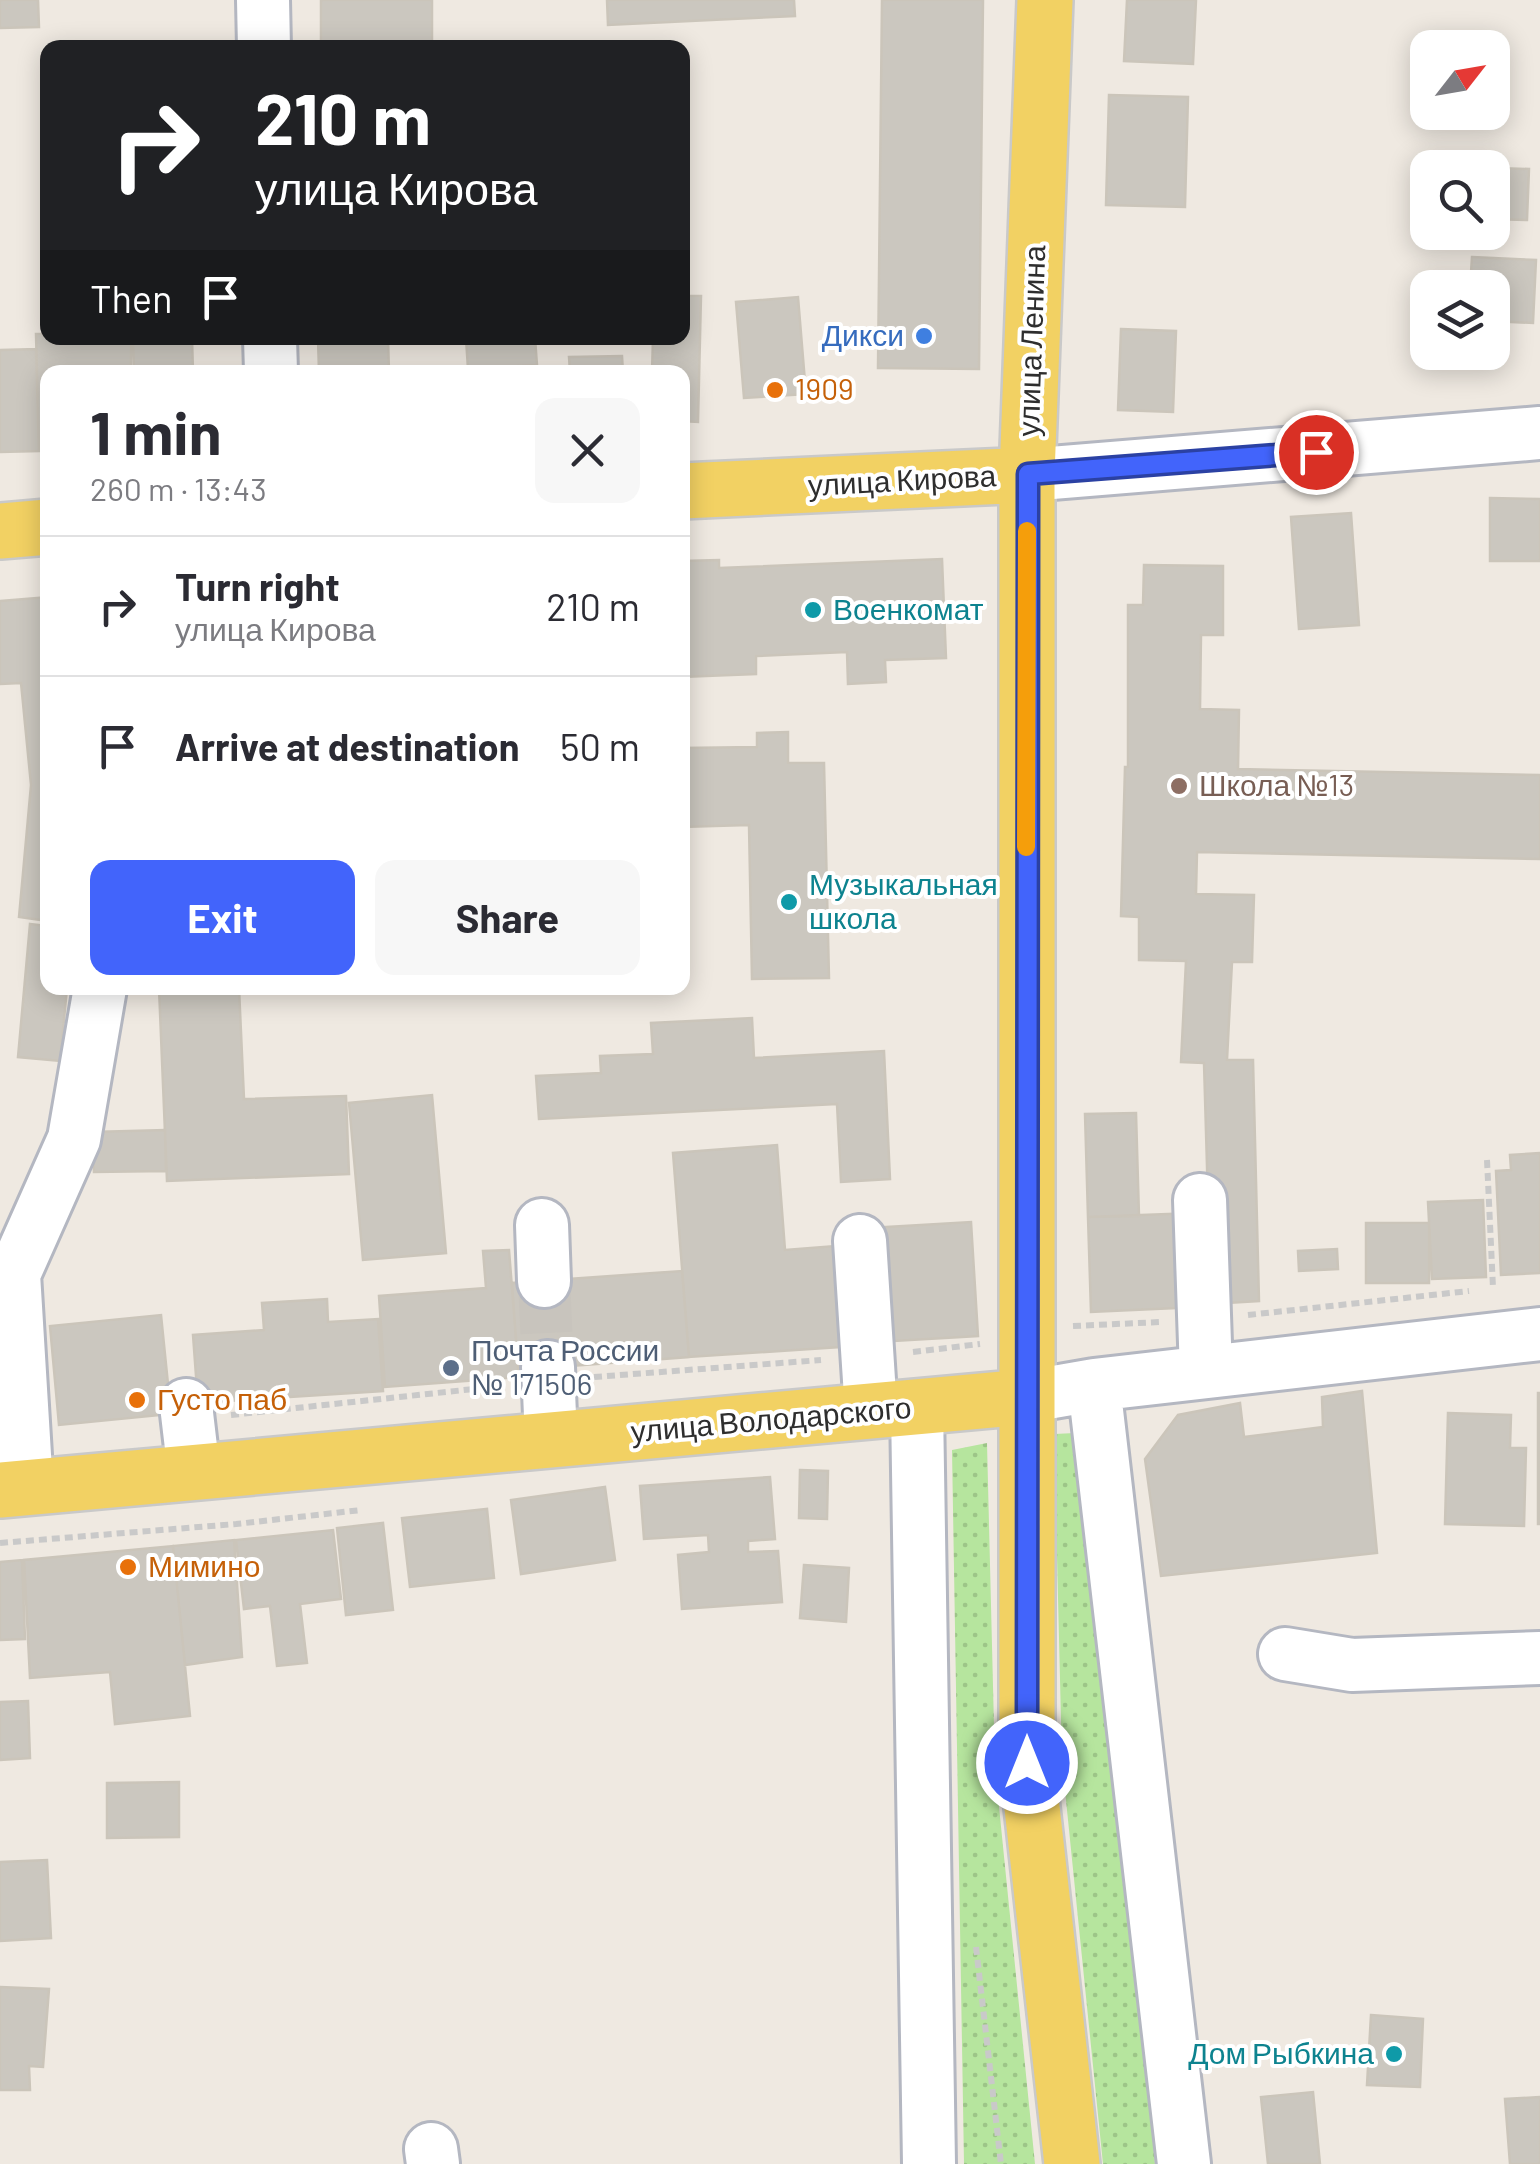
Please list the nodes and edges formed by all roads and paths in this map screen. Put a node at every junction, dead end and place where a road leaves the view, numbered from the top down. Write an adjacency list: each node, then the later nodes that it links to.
1 (263, 0): 3 (street)
2 (1044, 0): 5 (main road, улица Ленина)
3 (264, 40)
4 (1540, 433): 5 (street, улица Кирова)
5 (1028, 474): 6 (main road, улица Кирова); 23 (main road, улица Ленина)
6 (690, 491)
7 (40, 528): 8 (main road)
8 (0, 531)
9 (99, 995): 28 (street)
10 (1487, 1160): 16 (path)
11 (1200, 1200): 17 (street)
12 (542, 1226): 14 (street)
13 (860, 1242): 25 (street)
14 (544, 1281)
15 (1509, 1287): 16 (path)
16 (1493, 1288): 17 (path)
17 (1204, 1320): 18 (path); 21 (street)
18 (1072, 1326)
19 (1540, 1334): 21 (street, улица Володарского)
20 (548, 1368): 26 (street)
21 (1206, 1372): 22 (street, улица Володарского)
22 (1094, 1386): 23 (street, улица Володарского); 35 (street)
23 (1025, 1397): 25 (main road, улица Володарского); 34 (main road, улица Ленина)
24 (186, 1406): 27 (street)
25 (894, 1409): 26 (main road, улица Володарского); 32 (street)
26 (551, 1440): 27 (main road, улица Володарского)
27 (194, 1473): 28 (main road, улица Володарского)
28 (14, 1489)
29 (1285, 1654): 30 (street)
30 (1540, 1658)
31 (974, 1929): 33 (path)
32 (929, 2164)
33 (1001, 2164)
34 (1072, 2164)
35 (1184, 2164)

